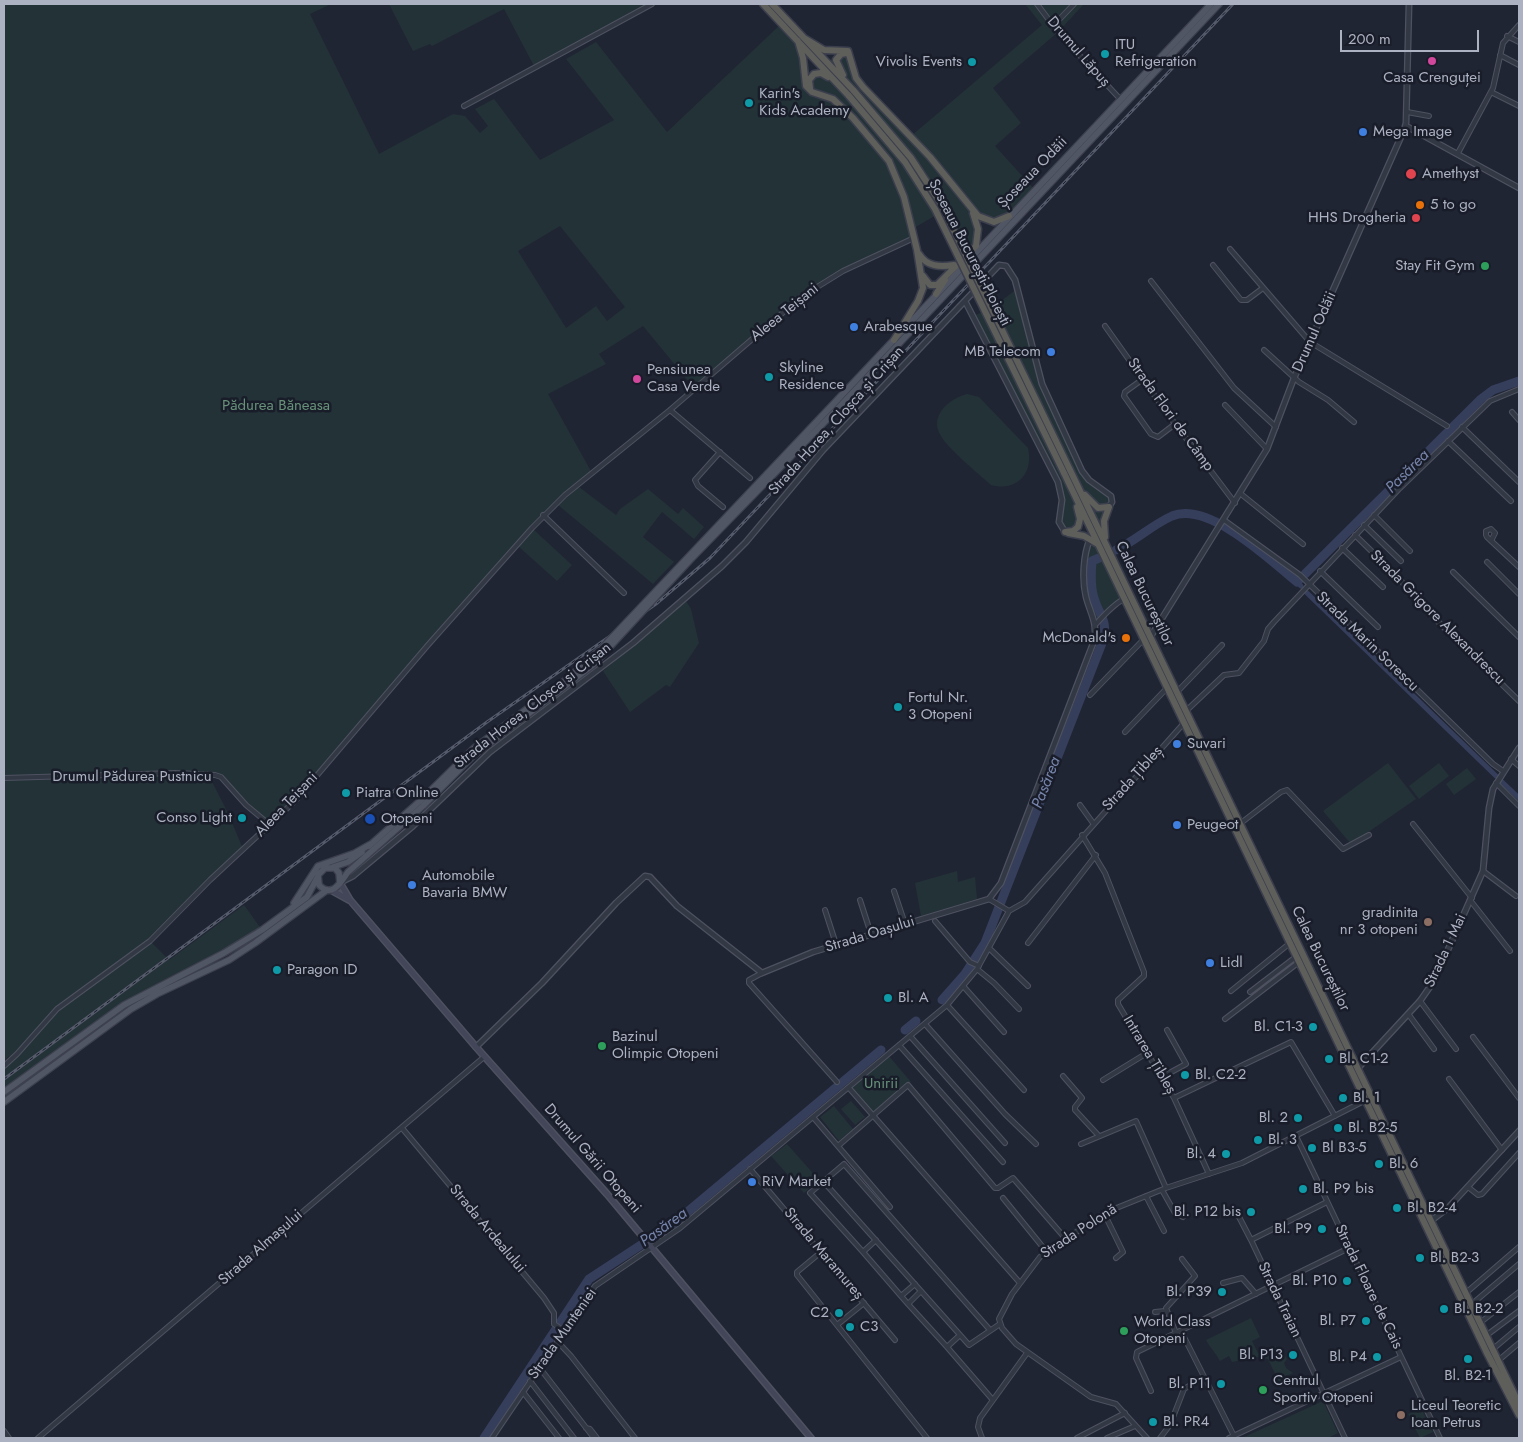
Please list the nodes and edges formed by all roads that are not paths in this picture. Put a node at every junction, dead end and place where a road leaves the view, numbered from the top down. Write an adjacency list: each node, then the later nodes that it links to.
1 (652, 4): 23 (street)
2 (763, 4): 12 (highway, Șoseaua București-Ploiești)
3 (772, 4): 12 (highway, Șoseaua București-Ploiești)
4 (1037, 4): 10 (street, Drumul Lăpuș)
5 (1074, 4): 10 (street)
6 (1211, 4): 22 (main road, Șoseaua Odăii)
7 (1219, 4): 43 (main road, Șoseaua Odăii)
8 (1409, 4): 25 (street, Drumul Odăii)
9 (1519, 25): 11 (street)
10 (1053, 26): 22 (street, Drumul Lăpuș)
11 (1507, 36): 13 (street); 15 (street)
12 (801, 40): 14 (highway); 17 (highway, Șoseaua București-Ploiești); 18 (highway, Șoseaua București-Ploiești); 19 (highway)
13 (1519, 42)
14 (850, 54): 17 (highway); 30 (highway)
15 (1500, 56): 16 (street); 20 (street)
16 (1519, 65)
17 (847, 83): 21 (highway, Șoseaua București-Ploiești)
18 (841, 88): 19 (highway); 21 (highway, Șoseaua București-Ploiești)
19 (812, 92): 33 (highway)
20 (1491, 92): 24 (street); 28 (street)
21 (852, 94): 68 (highway, Șoseaua București-Ploiești, bridge)
22 (1121, 100): 32 (main road, Șoseaua Odăii)
23 (464, 106)
24 (1519, 106)
25 (1407, 112): 26 (street); 27 (street, Drumul Odăii)
26 (1429, 116)
27 (1406, 126): 28 (street); 47 (street, Drumul Odăii)
28 (1458, 154): 29 (street)
29 (1519, 188)
30 (965, 202): 31 (highway); 38 (highway)
31 (971, 209): 32 (highway); 38 (highway)
32 (1009, 216): 42 (main road, Șoseaua Odăii)
33 (914, 238): 35 (highway); 55 (street, Aleea Teișani)
34 (1230, 249): 41 (street)
35 (917, 250): 36 (highway); 39 (highway)
36 (932, 265): 38 (highway); 39 (highway)
37 (1213, 266): 41 (street)
38 (953, 268): 39 (highway); 42 (highway)
39 (923, 276): 46 (highway)
40 (1151, 281): 61 (street)
41 (1263, 288): 47 (street)
42 (936, 294): 46 (main road, Șoseaua Odăii)
43 (944, 297): 53 (main road, Strada Horea, Cloșca și Crișan)
44 (965, 301): 73 (street, Strada Horea, Cloșca și Crișan); 79 (street); 130 (street, Strada Horea, Cloșca și Crișan)
45 (1105, 326): 51 (street, Strada Flori de Câmp)
46 (894, 340): 49 (main road, Șoseaua Odăii)
47 (1310, 342): 50 (street, Drumul Odăii); 60 (street)
48 (1264, 350): 50 (street)
49 (874, 361): 53 (main road, Strada Horea, Cloșca și Crișan)
50 (1294, 378): 58 (street); 61 (street, Drumul Odăii)
51 (1143, 379): 59 (street, Strada Flori de Câmp); 59 (street)
52 (1519, 389): 62 (street)
53 (841, 401): 116 (main road, Strada Horea, Cloșca și Crișan, bridge)
54 (1225, 405): 64 (street)
55 (670, 410): 65 (street); 74 (street, Aleea Teișani)
56 (1512, 412): 57 (street)
57 (1519, 420)
58 (1354, 422)
59 (1175, 424): 71 (street, Strada Flori de Câmp)
60 (1447, 426)
61 (1276, 427): 64 (street, Drumul Odăii)
62 (1462, 427): 63 (street); 67 (street)
63 (1448, 442): 70 (street); 75 (street)
64 (1267, 449): 69 (street, Drumul Odăii)
65 (720, 452): 66 (street); 72 (street)
66 (750, 478)
67 (1519, 482)
68 (1076, 490): 73 (highway); 78 (highway, Șoseaua București-Ploiești); 79 (highway); 84 (highway, Șoseaua București-Ploiești)
69 (1241, 494): 71 (street, Drumul Odăii); 83 (street)
70 (1511, 501)
71 (1236, 502): 76 (street, Drumul Odăii)
72 (723, 507)
73 (1109, 507): 84 (highway)
74 (544, 515): 94 (street); 122 (street, Aleea Teișani)
75 (1374, 515): 77 (street); 86 (street)
76 (1224, 520): 92 (street, Strada Marin Sorescu); 99 (street, Drumul Odăii)
77 (1364, 525): 80 (street); 87 (street)
78 (1097, 526): 84 (highway, Calea Bucureștilor)
79 (1065, 532): 81 (highway)
80 (1355, 535): 85 (street); 106 (street, Strada Grigore Alexandrescu)
81 (1090, 539): 84 (highway); 97 (street)
82 (1491, 541): 89 (street)
83 (1303, 544)
84 (1103, 546): 96 (highway, Calea Bucureștilor); 99 (highway, Calea Bucureștilor)
85 (1342, 548): 90 (street); 93 (street)
86 (1410, 551)
87 (1401, 561)
88 (1487, 562): 95 (street)
89 (1519, 567)
90 (1320, 571): 92 (street); 98 (street)
91 (1453, 572): 100 (street)
92 (1308, 584): 107 (street); 113 (street, Strada Marin Sorescu)
93 (1383, 587)
94 (624, 593)
95 (1519, 594)
96 (1124, 599): 97 (street); 101 (highway, Calea Bucureștilor)
97 (1096, 624): 134 (street)
98 (1378, 627)
99 (1151, 636): 104 (highway, Calea Bucureștilor)
100 (1519, 637)
101 (1143, 640): 103 (highway, Calea Bucureștilor); 105 (street)
102 (1222, 645): 104 (street)
103 (1167, 688): 108 (highway, Calea Bucureștilor); 109 (street)
104 (1178, 691): 107 (highway, Calea Bucureștilor)
105 (1090, 695)
106 (1519, 701)
107 (1187, 710): 120 (highway, Calea Bucureștilor)
108 (1184, 723): 119 (street, Strada Țibleș); 145 (highway, Calea Bucureștilor)
109 (1125, 732)
110 (1519, 748): 111 (street, Strada 1 Mai)
111 (1511, 759): 112 (street); 113 (street, Strada 1 Mai)
112 (1519, 766)
113 (1503, 771): 115 (street, Strada 1 Mai)
114 (4, 778): 122 (street, Drumul Pădurea Pustnicu)
115 (1496, 783): 118 (street); 128 (street, Strada 1 Mai)
116 (422, 803): 125 (main road, Strada Horea, Cloșca și Crișan); 130 (main road, Strada Horea, Cloșca și Crișan)
117 (1080, 805): 119 (street)
118 (1519, 806)
119 (1093, 823): 123 (street, Strada Țibleș)
120 (1241, 823): 124 (street); 173 (highway, Calea Bucureștilor)
121 (1412, 824): 135 (street)
122 (270, 825): 172 (street, Aleea Teișani)
123 (1082, 835): 126 (street, Intrarea Țibleș); 139 (street)
124 (1369, 835)
125 (371, 844): 127 (main road, Strada Horea, Cloșca și Crișan); 140 (main road)
126 (1096, 855): 144 (street); 170 (street, Intrarea Țibleș)
127 (331, 867): 129 (main road); 130 (main road)
128 (1483, 871): 133 (street); 135 (street, Strada 1 Mai)
129 (317, 878): 131 (main road); 140 (main road)
130 (340, 883): 131 (main road); 136 (main road, Drumul Gării Otopeni)
131 (329, 890): 136 (main road, Drumul Gării Otopeni); 185 (main road)
132 (894, 891): 142 (street)
133 (1516, 896)
134 (989, 899): 139 (street); 142 (street, Strada Oașului)
135 (1471, 899): 148 (street, Strada 1 Mai); 156 (street, Strada 1 Mai)
136 (350, 900): 167 (main road, Drumul Gării Otopeni)
137 (860, 900): 143 (street)
138 (825, 910): 146 (street)
139 (1009, 910): 147 (street)
140 (277, 919): 181 (main road)
141 (935, 921): 150 (street)
142 (905, 924): 143 (street, Strada Oașului)
143 (870, 934): 146 (street, Strada Oașului)
144 (1028, 943)
145 (1290, 943): 149 (highway, Calea Bucureștilor); 154 (street)
146 (836, 944): 151 (street, Strada Oașului)
147 (989, 948): 150 (street); 152 (street)
148 (1510, 951)
149 (1298, 959): 155 (street); 160 (street); 184 (highway, Calea Bucureștilor)
150 (978, 968): 153 (street); 158 (street)
151 (762, 973): 167 (street); 178 (street)
152 (1028, 986)
153 (964, 987): 157 (street); 163 (street)
154 (1231, 991)
155 (1250, 992)
156 (1420, 1001): 159 (street, Strada 1 Mai); 168 (street)
157 (947, 1005): 161 (street); 180 (street)
158 (1019, 1008)
159 (1409, 1015): 169 (street); 173 (street, Strada 1 Mai)
160 (1225, 1019)
161 (924, 1024): 164 (street); 194 (street)
162 (1167, 1030): 175 (street)
163 (1004, 1032)
164 (910, 1036): 166 (street); 193 (street)
165 (1473, 1037): 183 (street)
166 (899, 1045): 179 (street); 199 (street)
167 (476, 1048): 171 (main road, Drumul Gării Otopeni)
168 (1456, 1049)
169 (1434, 1050)
170 (1147, 1053): 175 (street, Intrarea Țibleș); 177 (street)
171 (484, 1056): 189 (street, Strada Almașului); 218 (main road, Drumul Gării Otopeni)
172 (4, 1066)
173 (1359, 1068): 212 (highway, Calea Bucureștilor)
174 (1063, 1076): 191 (street)
175 (1162, 1077): 182 (street, Intrarea Țibleș)
176 (1449, 1079): 197 (street)
177 (1103, 1080)
178 (837, 1082)
179 (849, 1088): 186 (street); 188 (street)
180 (1024, 1090)
181 (4, 1092)
182 (1174, 1098): 187 (street); 201 (street, Intrarea Țibleș)
183 (1519, 1098)
184 (1366, 1100): 187 (street, Strada Polonă); 267 (highway, Calea Bucureștilor)
185 (4, 1102)
186 (872, 1116): 196 (street); 214 (street); 226 (street)
187 (1335, 1116): 192 (street, Strada Polonă)
188 (813, 1117): 196 (street); 200 (street)
189 (402, 1128): 245 (street, Strada Ardealului); 273 (street, Strada Almașului)
190 (1519, 1131): 197 (street)
191 (1099, 1136): 195 (street); 204 (street)
192 (1296, 1136): 201 (street, Strada Polonă); 207 (street, Strada Floare de Cais)
193 (1005, 1143)
194 (1036, 1144)
195 (1081, 1144)
196 (838, 1146): 208 (street)
197 (1502, 1150): 203 (street)
198 (1519, 1153): 203 (street)
199 (1003, 1162)
200 (750, 1169): 218 (street); 221 (street, Strada Maramureș)
201 (1209, 1174): 204 (street, Strada Polonă)
202 (823, 1182): 215 (street); 222 (street); 246 (street)
203 (1468, 1187): 212 (street)
204 (1164, 1189): 205 (street, Strada Polonă); 211 (street)
205 (1146, 1196): 209 (street, Strada Polonă); 213 (street)
206 (1002, 1198): 220 (street)
207 (1328, 1202): 216 (street); 219 (street, Strada Floare de Cais)
208 (890, 1207)
209 (1104, 1212): 214 (street, Strada Polonă); 223 (street)
210 (1237, 1213): 216 (street, Strada Traian)
211 (1183, 1217)
212 (1432, 1220): 231 (highway, Calea Bucureștilor)
213 (1164, 1231)
214 (1066, 1238): 220 (street, Strada Polonă)
215 (876, 1240): 222 (street); 228 (street)
216 (1250, 1240): 229 (street, Strada Traian)
217 (1519, 1247): 231 (street)
218 (651, 1248): 245 (street, Strada Munteniei); 280 (main road, Drumul Gării Otopeni)
219 (1350, 1248): 229 (street); 256 (street, Strada Floare de Cais)
220 (1046, 1251): 226 (street, Strada Polonă)
221 (821, 1252): 235 (street, Strada Maramureș); 243 (street)
222 (863, 1252): 234 (street)
223 (1116, 1258)
224 (1182, 1259): 238 (street)
225 (1519, 1264): 237 (street)
226 (1020, 1283): 242 (street, Strada Polonă)
227 (1223, 1283): 233 (street)
228 (915, 1284): 230 (street); 234 (street)
229 (1273, 1286): 233 (street); 263 (street, Strada Traian)
230 (921, 1291): 236 (street); 248 (street)
231 (1467, 1292): 237 (highway, Calea Bucureștilor)
232 (1519, 1292): 241 (street)
233 (1256, 1294): 247 (street)
234 (901, 1296): 236 (street)
235 (864, 1303): 243 (street); 250 (street, Strada Maramureș)
236 (908, 1304): 253 (street)
237 (1472, 1304): 241 (highway, Calea Bucureștilor)
238 (1165, 1311): 240 (street); 247 (street)
239 (1519, 1311): 249 (street)
240 (1155, 1312)
241 (1481, 1322): 249 (highway, Calea Bucureștilor)
242 (1000, 1324): 246 (street); 255 (street)
243 (837, 1325): 281 (street)
244 (1519, 1327): 254 (street)
245 (563, 1330): 251 (street, Strada Munteniei)
246 (990, 1330): 248 (street)
247 (1178, 1332): 259 (street); 261 (street)
248 (960, 1335): 253 (street)
249 (1487, 1335): 254 (highway, Calea Bucureștilor)
250 (895, 1340)
251 (557, 1341): 258 (street, Strada Munteniei); 279 (street)
252 (1519, 1343): 257 (street)
253 (946, 1347): 264 (street)
254 (1494, 1349): 257 (highway, Calea Bucureștilor)
255 (1027, 1353): 264 (street); 266 (street)
256 (1401, 1357): 263 (street); 289 (street, Strada Floare de Cais)
257 (1499, 1360): 265 (highway, Calea Bucureștilor)
258 (539, 1367): 260 (street, Strada Munteniei); 269 (street)
259 (1204, 1377): 271 (street); 286 (street)
260 (530, 1381): 262 (street, Strada Munteniei); 276 (street)
261 (1151, 1391)
262 (523, 1392): 274 (street, Strada Munteniei); 275 (street)
263 (1325, 1394): 271 (street); 288 (street, Strada Traian)
264 (992, 1399): 282 (street)
265 (1519, 1404)
266 (1125, 1414): 268 (street); 283 (street)
267 (1519, 1415)
268 (1135, 1426): 284 (street); 285 (street)
269 (586, 1428): 277 (street); 278 (street)
270 (4, 1431): 272 (street)
271 (1235, 1437): 287 (street)
272 (9, 1438)
273 (38, 1438)
274 (492, 1438)
275 (558, 1438)
276 (574, 1438)
277 (594, 1438)
278 (598, 1438)
279 (636, 1438)
280 (811, 1438)
281 (927, 1438)
282 (982, 1438)
283 (1077, 1438)
284 (1107, 1438)
285 (1147, 1438)
286 (1160, 1438)
287 (1229, 1438)
288 (1345, 1438)
289 (1440, 1438)

